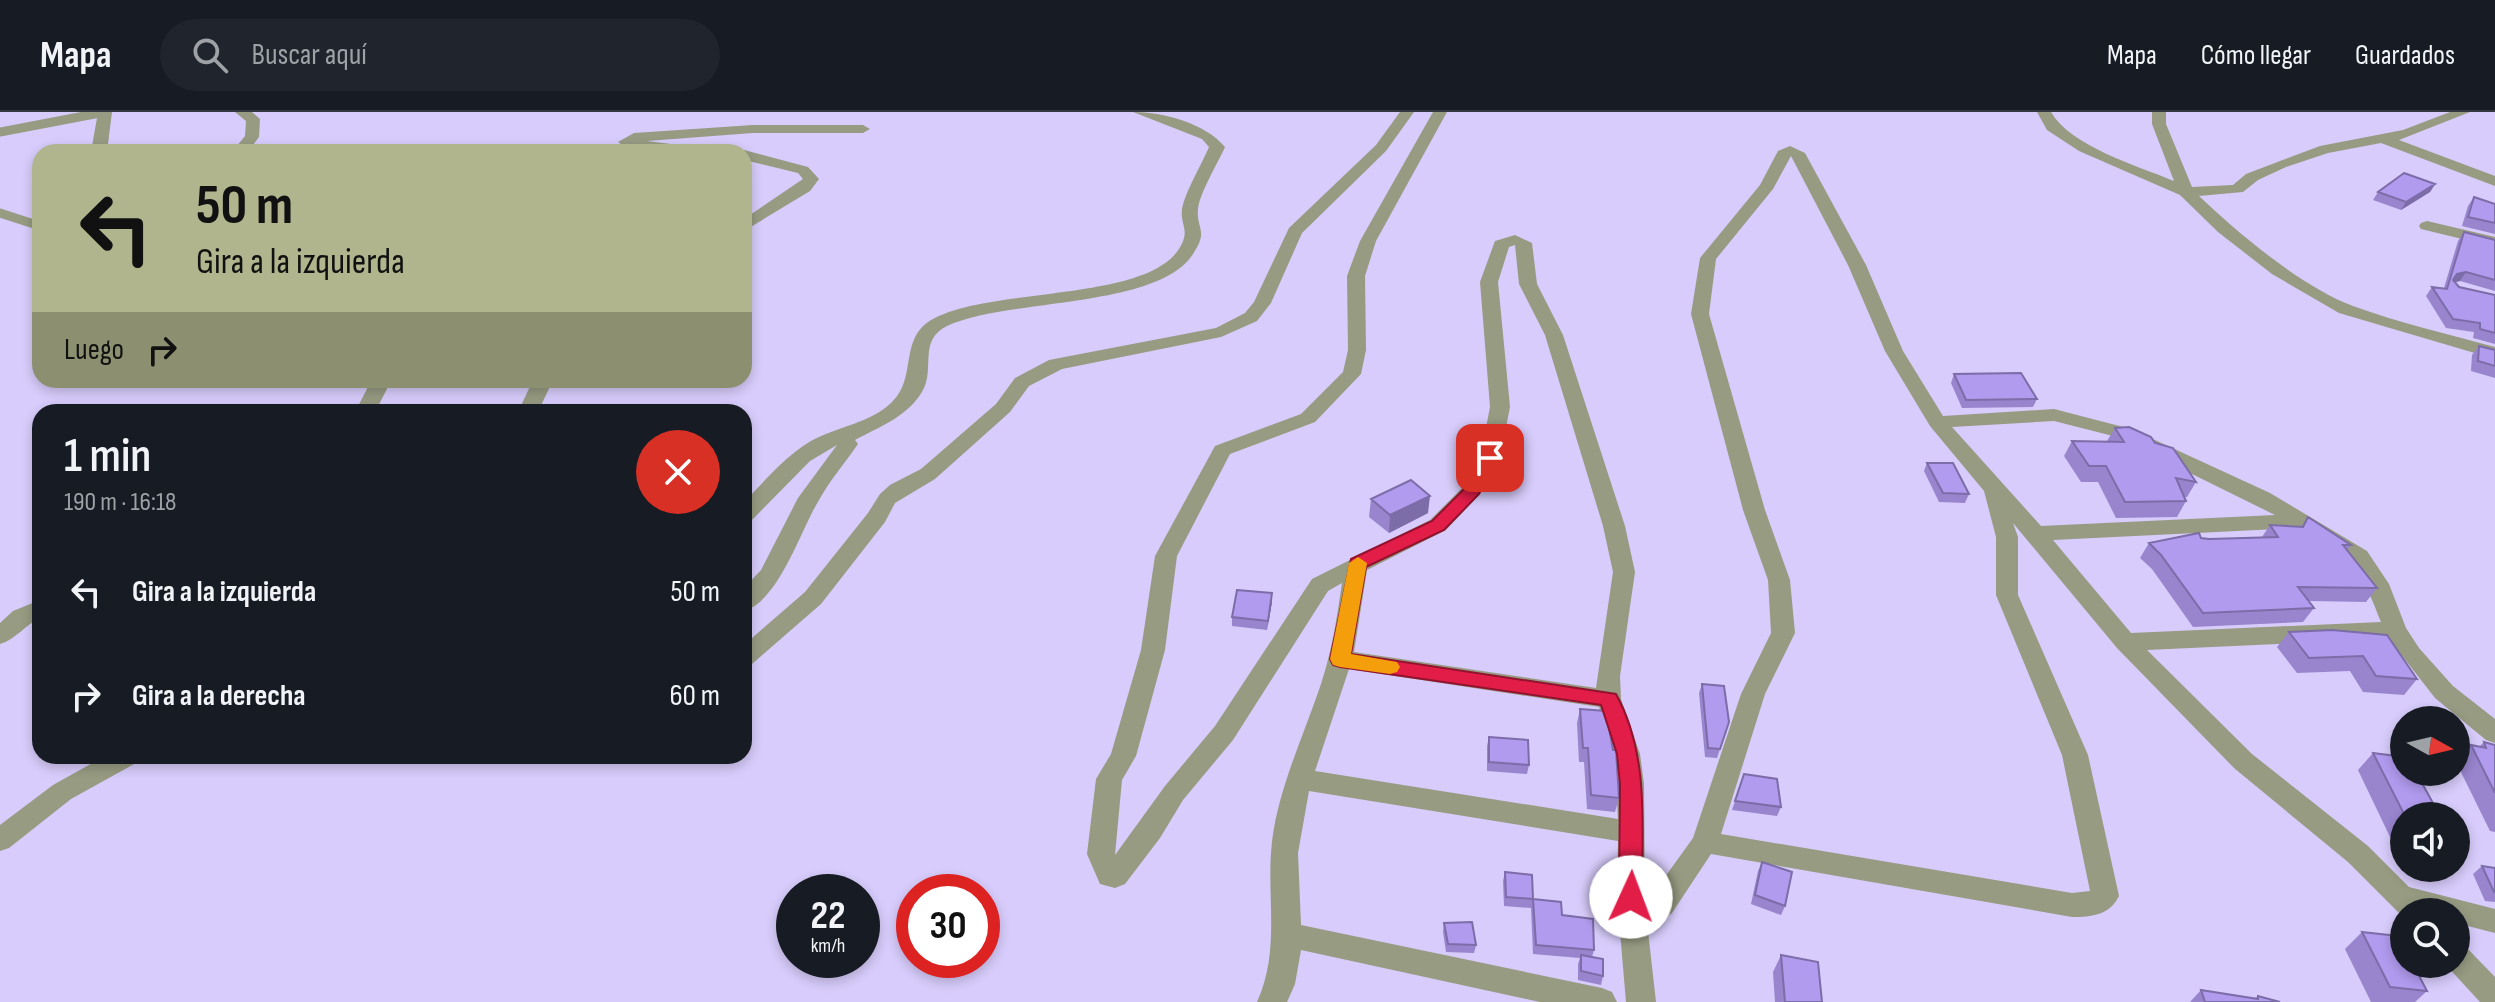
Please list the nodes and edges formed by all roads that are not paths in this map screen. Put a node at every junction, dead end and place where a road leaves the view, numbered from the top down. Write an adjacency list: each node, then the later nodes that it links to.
1 (105, 112): 10 (lane); 12 (street)
2 (242, 112): 13 (street)
3 (1140, 112): 25 (street)
4 (1407, 112): 36 (street)
5 (1440, 112): 30 (street)
6 (2044, 112): 17 (street)
7 (2159, 112): 17 (street)
8 (2463, 112): 11 (street)
9 (863, 129): 14 (street)
10 (0, 132)
11 (2381, 139): 16 (street); 17 (street)
12 (100, 144)
13 (246, 144)
14 (639, 144)
15 (752, 157): 19 (street)
16 (2495, 181)
17 (2186, 192): 23 (street)
18 (0, 213): 20 (lane)
19 (752, 221)
20 (32, 223)
21 (2427, 226): 22 (street)
22 (2495, 242)
23 (2495, 353)
24 (1937, 422): 26 (street); 28 (street); 44 (street)
25 (843, 438): 27 (street); 31 (street)
26 (1991, 486): 29 (street); 44 (street)
27 (752, 507)
28 (2298, 521): 29 (street); 33 (street)
29 (2036, 534): 35 (street)
30 (1357, 564): 37 (street); 38 (street)
31 (752, 594)
32 (32, 612): 34 (street)
33 (2395, 630): 35 (street); 39 (street)
34 (0, 636)
35 (2125, 642): 45 (street)
36 (752, 651)
37 (1340, 659): 38 (street); 41 (street)
38 (1609, 699): 42 (street)
39 (2495, 733)
40 (113, 764): 43 (street)
41 (1300, 779): 42 (street); 49 (street)
42 (1631, 832): 48 (street)
43 (0, 840)
44 (1705, 842): 48 (street)
45 (2403, 898)
46 (2470, 916): 47 (street)
47 (2495, 921)
48 (1633, 927): 54 (street)
49 (1289, 935): 52 (street); 53 (street)
50 (2470, 971): 51 (street)
51 (2495, 998)
52 (1272, 1002)
53 (1602, 1002)
54 (1641, 1002)

